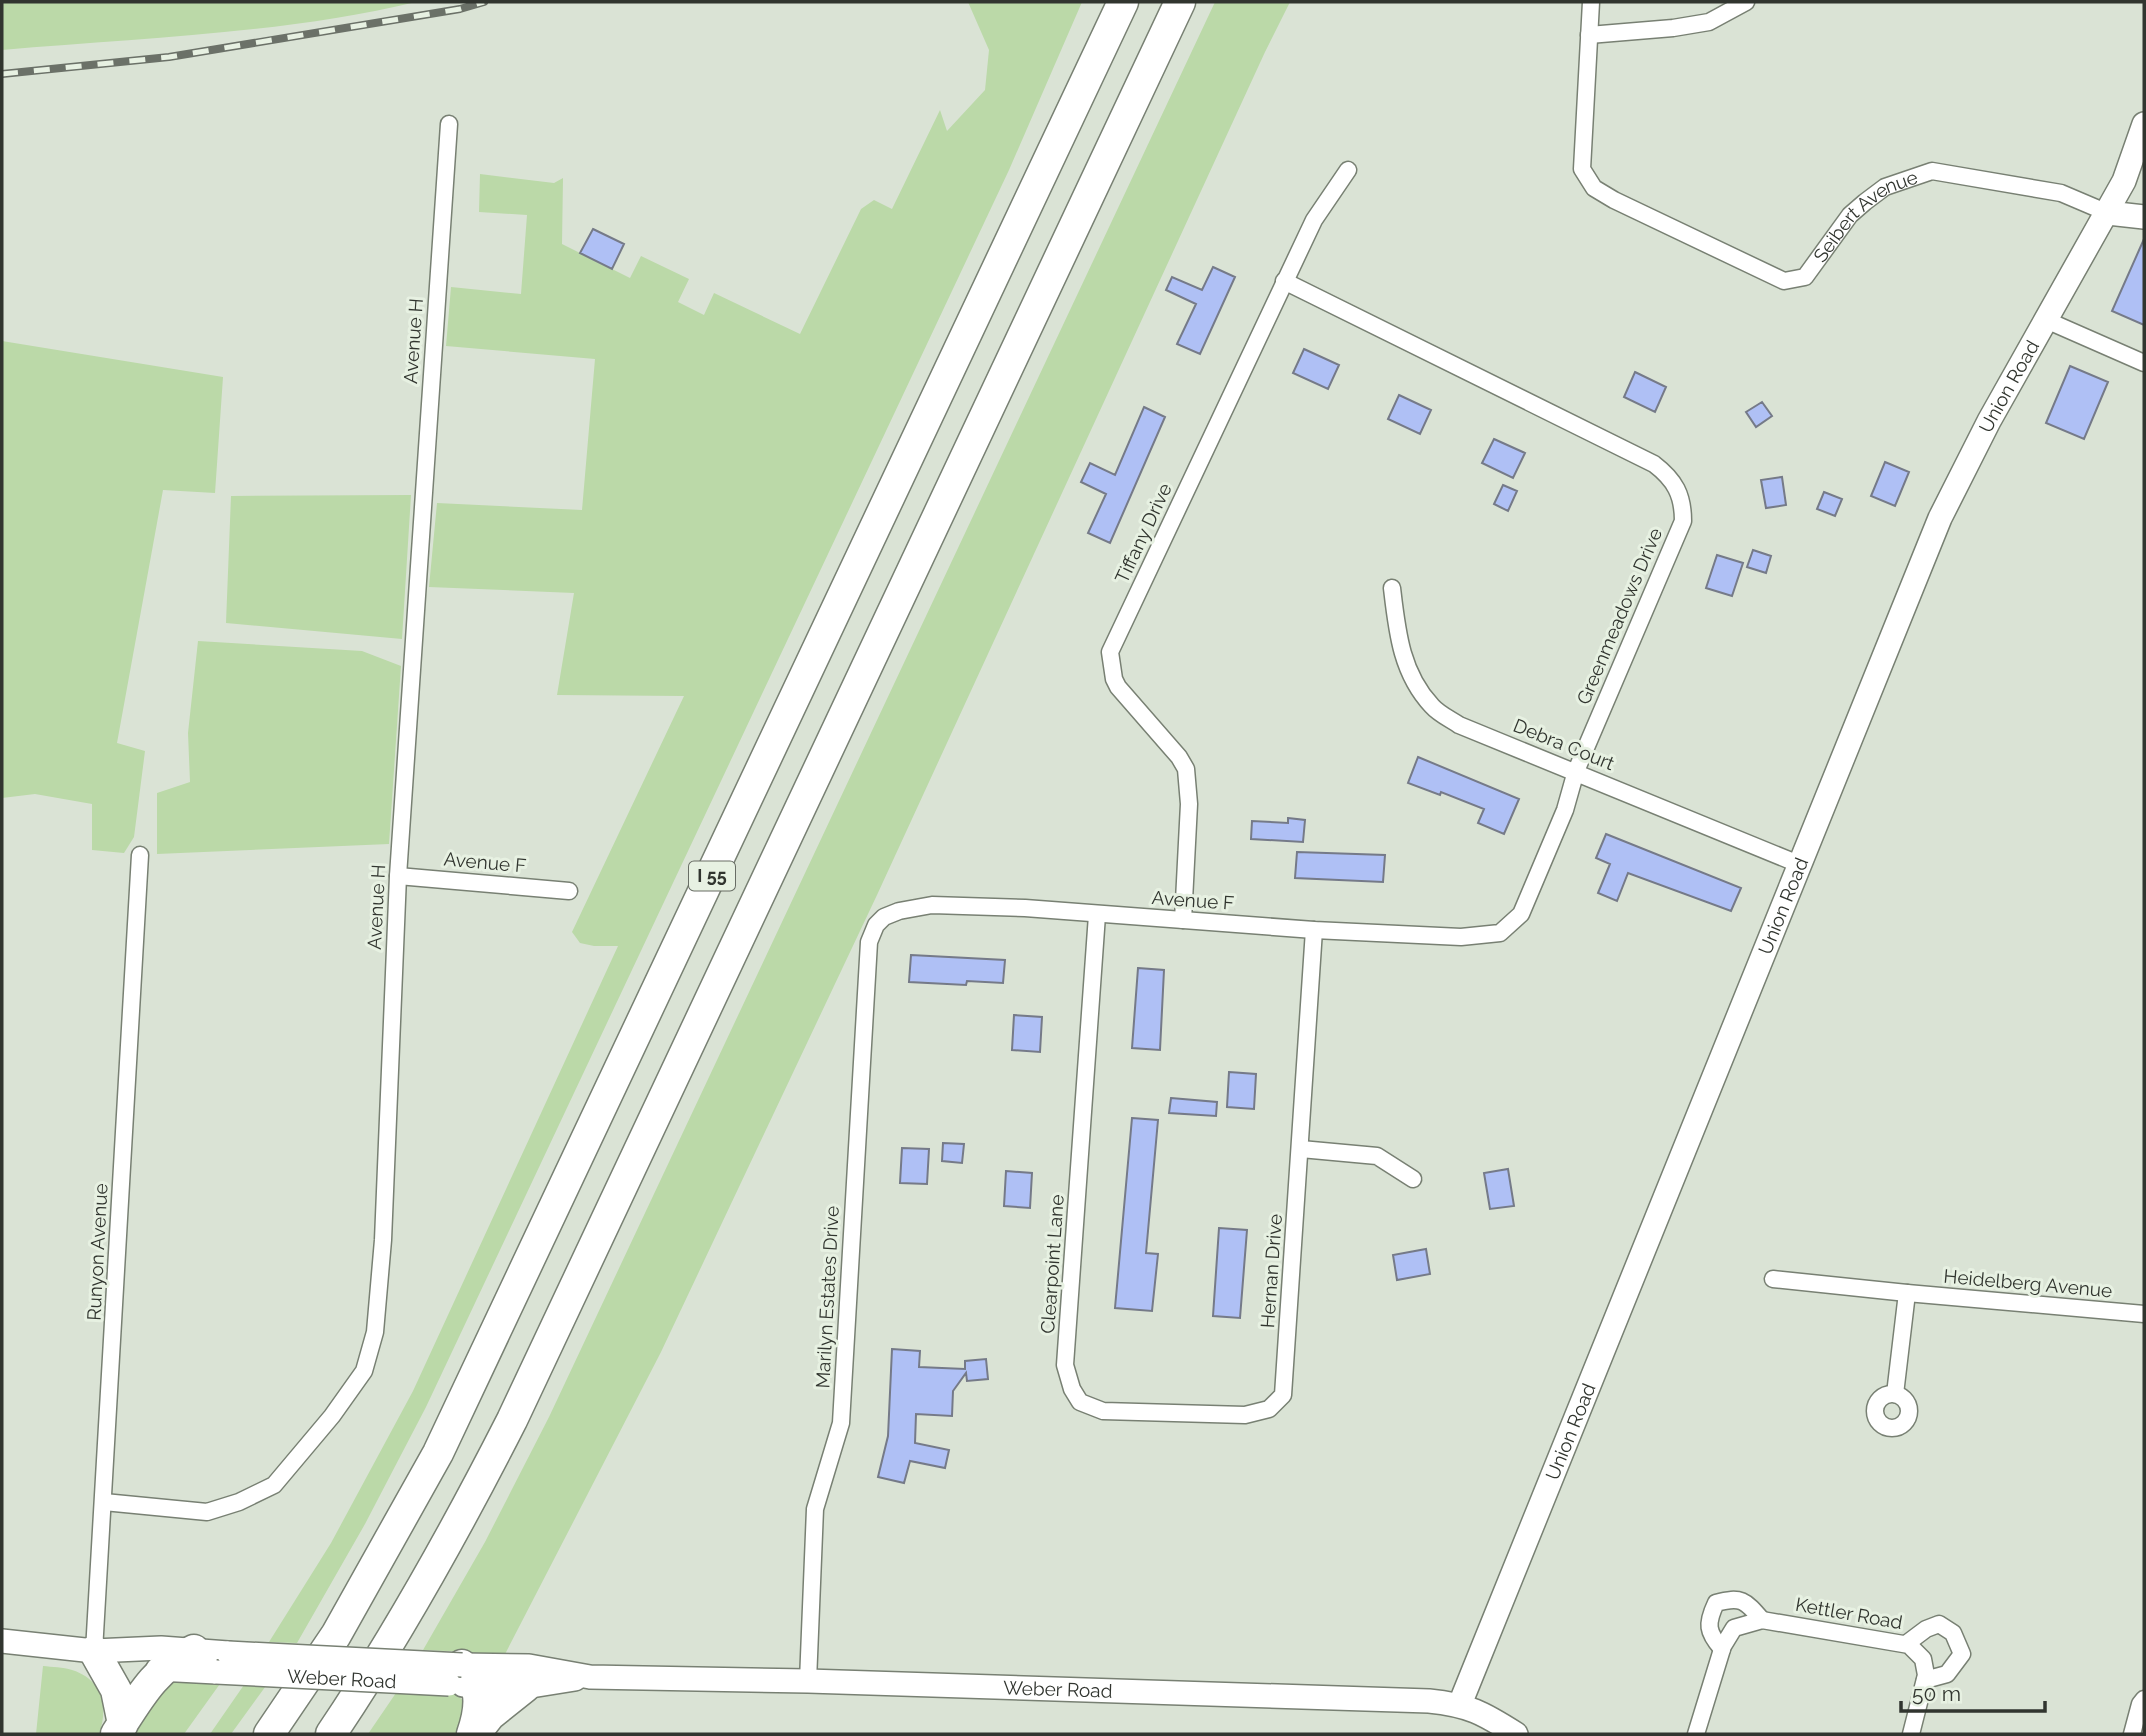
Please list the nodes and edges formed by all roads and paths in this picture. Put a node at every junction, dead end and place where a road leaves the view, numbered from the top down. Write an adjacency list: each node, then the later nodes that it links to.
1 (1124, 2): 49 (highway, I 55)
2 (1180, 2): 50 (highway, I 55)
3 (1591, 2): 5 (street)
4 (1746, 2): 5 (street)
5 (1589, 35): 9 (street, Seibert Avenue)
6 (449, 124): 18 (street, Avenue H)
7 (2144, 124): 9 (street, Union Road)
8 (1348, 170): 11 (street, Tiffany Drive)
9 (2108, 213): 10 (street, Seibert Avenue); 12 (street, Union Road)
10 (2144, 217)
11 (1284, 281): 15 (street, Greenmeadows Drive); 22 (street, Tiffany Drive)
12 (2046, 320): 13 (street); 17 (street, Union Road)
13 (2144, 363)
14 (1391, 588): 15 (street, Debra Court)
15 (1576, 771): 17 (street, Debra Court); 24 (street, Greenmeadows Drive)
16 (140, 855): 32 (street, Runyon Avenue)
17 (1801, 865): 47 (street, Union Road)
18 (398, 876): 19 (street, Avenue F); 32 (street, Avenue H)
19 (569, 891)
20 (1097, 915): 21 (street, Avenue F); 22 (street, Avenue F); 31 (street, Clearpoint Lane)
21 (884, 916): 44 (street, Marilyn Estates Drive)
22 (1184, 920): 23 (street, Avenue F)
23 (1314, 930): 24 (street, Avenue F); 25 (street, Hernan Drive)
24 (1500, 933)
25 (1301, 1149): 26 (street); 31 (street, Hernan Drive)
26 (1413, 1179)
27 (1773, 1279): 28 (street, Heidelberg Avenue)
28 (1907, 1293): 29 (street, Heidelberg Avenue); 30 (street)
29 (2144, 1314)
30 (1895, 1394)
31 (1283, 1395)
32 (104, 1502): 38 (street, Runyon Avenue)
33 (1762, 1619): 35 (street, Kettler Road); 36 (street, Kettler Road); 36 (street, Kettler Road)
34 (2, 1641): 38 (street, Weber Road)
35 (1906, 1644): 43 (street, Kettler Road); 43 (street)
36 (1722, 1649): 53 (street)
37 (194, 1650): 38 (street, Weber Road); 39 (street, Weber Road); 40 (highway)
38 (94, 1651): 40 (street, Weber Road); 48 (highway)
39 (222, 1662): 40 (street, Weber Road); 42 (street, Weber Road, bridge)
40 (162, 1670): 48 (highway)
41 (590, 1677): 42 (street, Weber Road); 44 (street, Weber Road); 45 (street, Weber Road)
42 (463, 1678): 45 (street, Weber Road); 51 (highway)
43 (1925, 1680): 54 (street)
44 (808, 1681): 47 (street, Weber Road)
45 (526, 1687): 51 (highway)
46 (2144, 1699): 55 (street)
47 (1460, 1704): 52 (street, Weber Road)
48 (120, 1729)
49 (269, 1734)
50 (331, 1734)
51 (474, 1734)
52 (1516, 1734)
53 (1696, 1734)
54 (1911, 1734)
55 (2132, 1734)

